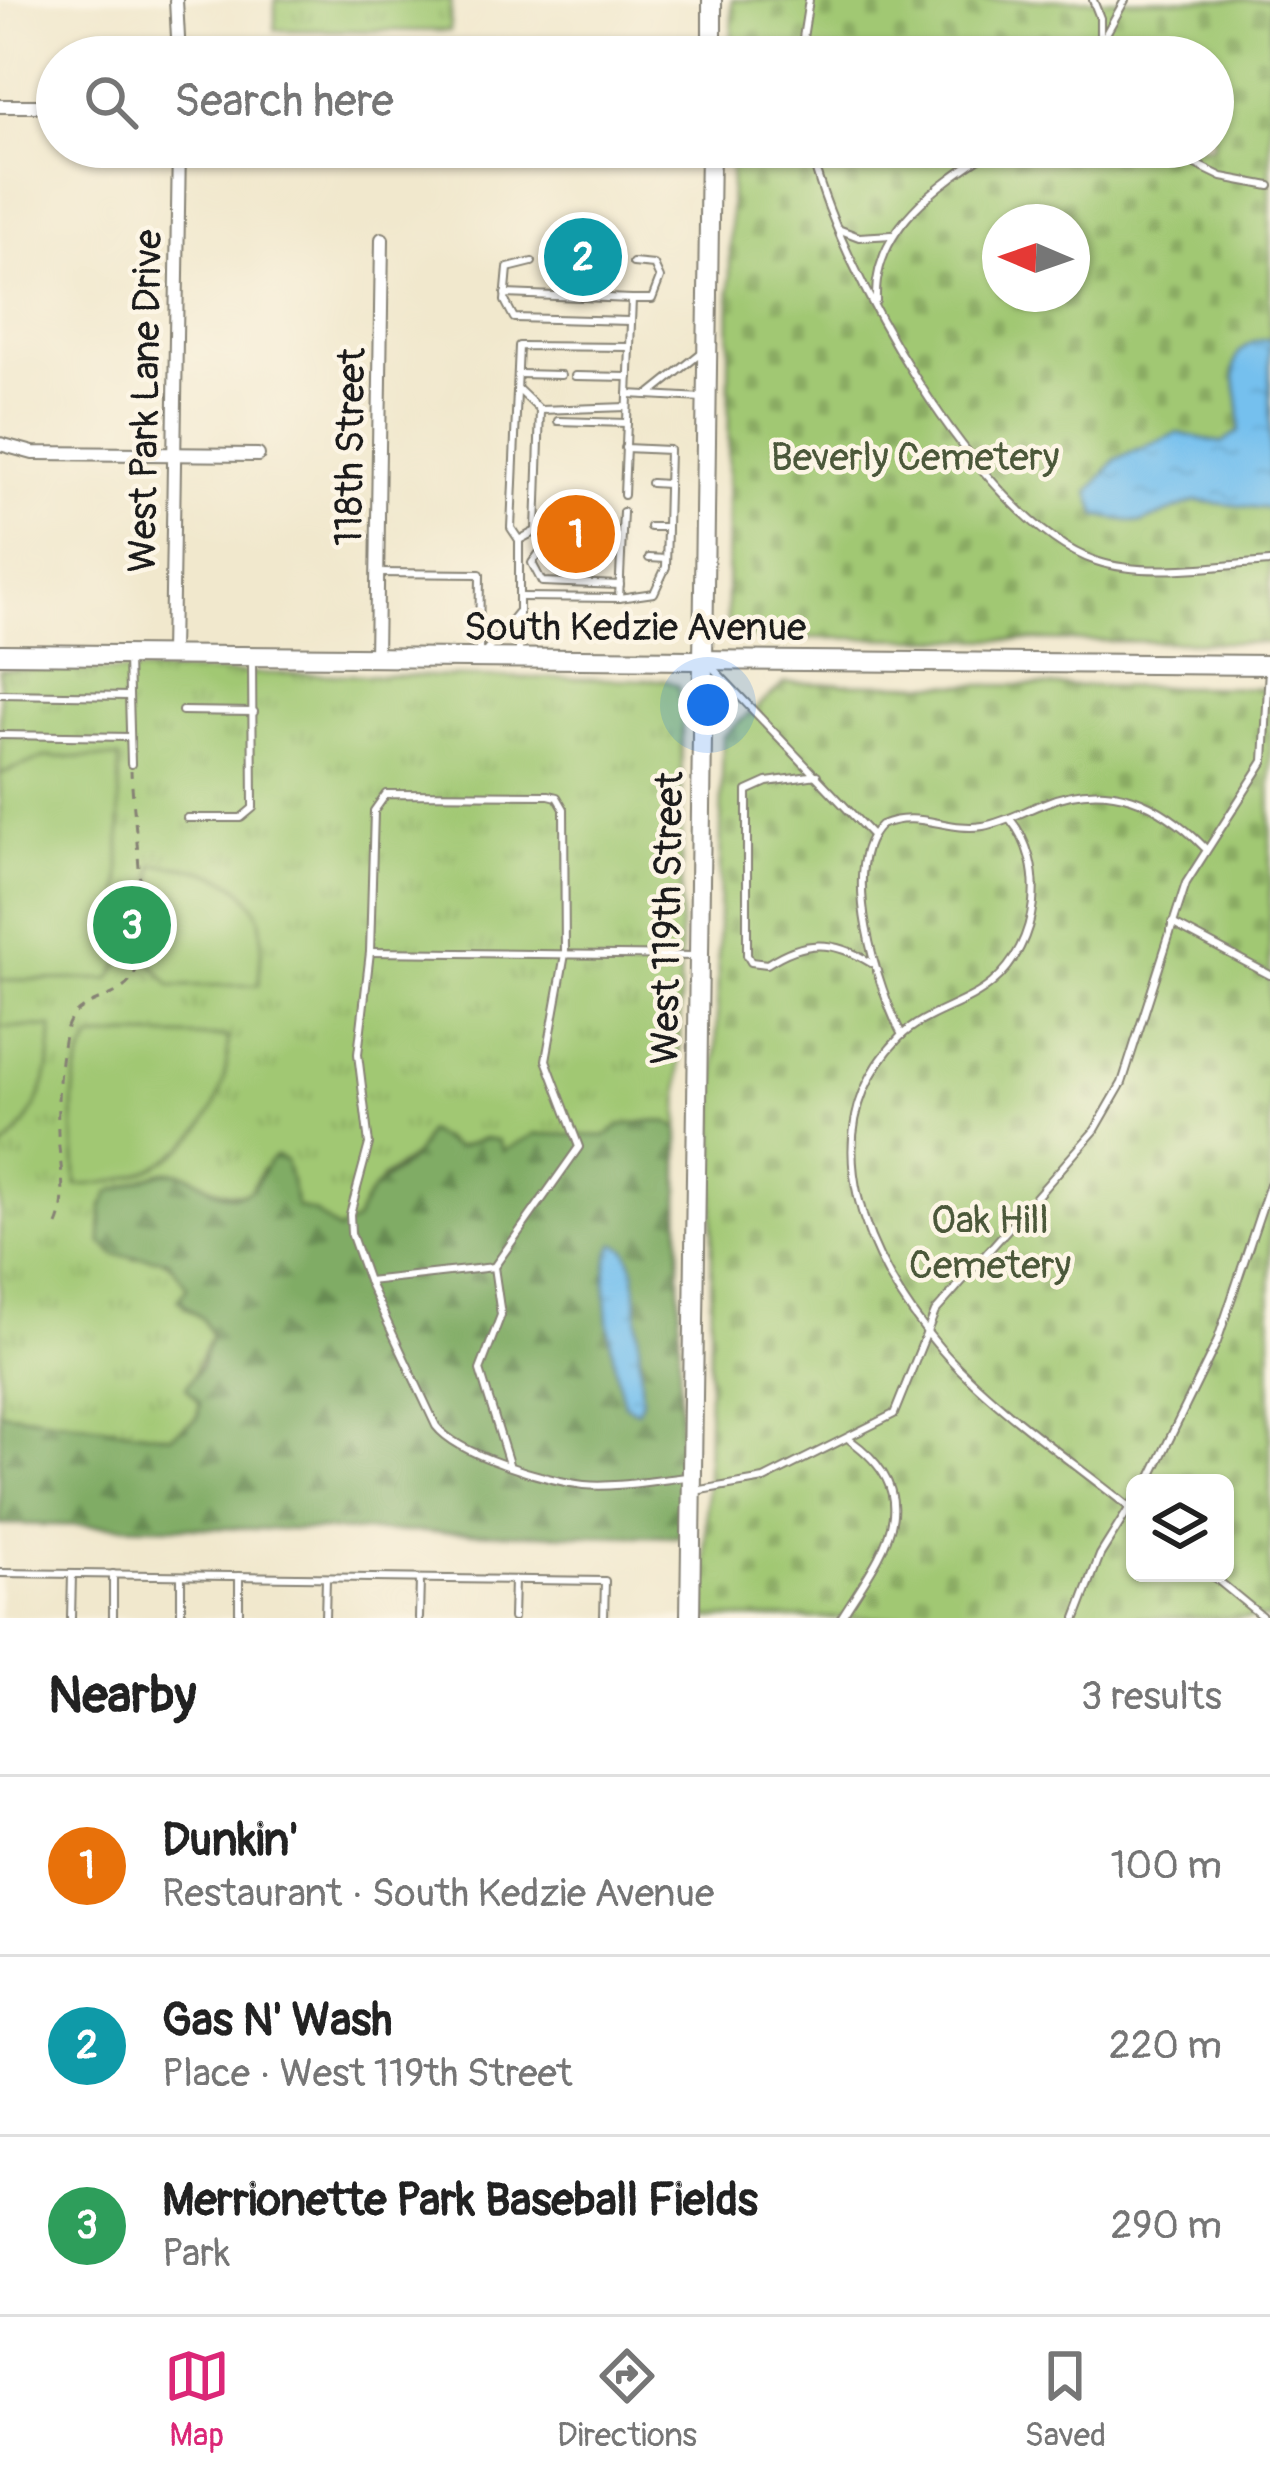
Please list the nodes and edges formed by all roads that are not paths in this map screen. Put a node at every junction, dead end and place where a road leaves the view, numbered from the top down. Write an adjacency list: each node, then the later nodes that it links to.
1 (176, 0): 6 (street)
2 (712, 0): 7 (street)
3 (809, 0): 8 (lane)
4 (1093, 0): 9 (lane)
5 (1125, 0): 10 (lane)
6 (178, 36)
7 (712, 36)
8 (803, 36)
9 (1100, 36)
10 (1105, 36)
11 (0, 106): 12 (street)
12 (36, 106)
13 (179, 168): 44 (street, West Park Lane Drive)
14 (710, 168): 28 (street, West 119th Street)
15 (817, 168): 19 (lane)
16 (966, 168): 20 (lane)
17 (1203, 168): 18 (lane)
18 (1270, 186)
19 (836, 229): 20 (lane); 26 (lane)
20 (892, 235): 26 (lane)
21 (382, 239): 57 (street, 118th Street)
22 (532, 262): 24 (lane)
23 (633, 263): 25 (lane)
24 (506, 294): 25 (lane); 27 (lane)
25 (632, 299): 27 (lane)
26 (876, 308): 56 (lane)
27 (630, 321): 29 (lane)
28 (708, 346): 36 (lane); 37 (street, West 119th Street)
29 (630, 347): 30 (lane); 33 (lane)
30 (519, 374): 31 (lane); 34 (lane)
31 (561, 375)
32 (575, 376): 33 (lane)
33 (628, 376): 35 (lane)
34 (518, 389): 39 (lane); 52 (lane)
35 (628, 394): 36 (lane); 38 (lane)
36 (648, 395): 37 (lane)
37 (707, 398): 69 (street, West 119th Street)
38 (627, 407): 39 (lane); 41 (lane)
39 (540, 410): 52 (lane)
40 (557, 421): 41 (lane)
41 (627, 423): 43 (lane)
42 (0, 444): 44 (street)
43 (625, 448): 47 (lane); 48 (lane)
44 (173, 455): 45 (street); 64 (street, West Park Lane Drive)
45 (258, 455)
46 (651, 483): 47 (lane)
47 (668, 484): 51 (lane)
48 (624, 495)
49 (623, 512): 53 (lane)
50 (650, 526): 51 (lane)
51 (667, 527): 55 (lane)
52 (519, 540): 59 (lane)
53 (624, 555): 58 (lane); 58 (lane)
54 (649, 559): 55 (lane)
55 (666, 559): 60 (lane)
56 (1270, 562)
57 (378, 573): 66 (street, 118th Street); 67 (lane)
58 (620, 585): 60 (lane)
59 (520, 597): 60 (lane); 61 (lane)
60 (619, 598)
61 (519, 610): 67 (lane); 68 (lane)
62 (0, 654): 63 (street, South Kedzie Avenue)
63 (128, 655): 64 (street, South Kedzie Avenue); 72 (lane)
64 (171, 655): 65 (street, South Kedzie Avenue)
65 (252, 656): 66 (street, South Kedzie Avenue); 74 (lane)
66 (376, 657): 67 (street, South Kedzie Avenue)
67 (480, 657): 68 (street, South Kedzie Avenue)
68 (519, 658): 69 (street, South Kedzie Avenue)
69 (703, 659): 70 (street, South Kedzie Avenue); 78 (lane); 86 (street, West 119th Street)
70 (1269, 664): 82 (lane)
71 (0, 694): 72 (lane)
72 (129, 696): 76 (lane)
73 (182, 711): 74 (lane)
74 (254, 712): 79 (lane)
75 (0, 735): 76 (lane)
76 (130, 736): 77 (lane)
77 (131, 764)
78 (817, 776): 81 (lane); 87 (lane)
79 (187, 818)
80 (1010, 818): 81 (lane); 82 (lane); 89 (lane)
81 (872, 834): 87 (lane)
82 (1205, 848): 83 (lane)
83 (1172, 923): 88 (lane); 93 (lane)
84 (370, 952): 85 (lane); 85 (lane); 92 (lane)
85 (565, 954): 86 (lane); 91 (lane)
86 (699, 956): 97 (street, West 119th Street)
87 (871, 962): 89 (lane)
88 (1270, 975)
89 (902, 1035): 93 (lane)
90 (1270, 1184): 96 (lane)
91 (494, 1267): 92 (lane); 95 (lane)
92 (368, 1281): 95 (lane)
93 (925, 1328): 94 (lane); 98 (lane)
94 (850, 1440): 97 (lane); 118 (lane)
95 (509, 1464): 97 (lane)
96 (1152, 1474)
97 (692, 1484): 117 (street, West 119th Street)
98 (1126, 1505)
99 (1126, 1516): 119 (lane)
100 (0, 1573): 101 (lane)
101 (72, 1574): 102 (lane); 109 (lane)
102 (113, 1574): 103 (lane); 110 (lane)
103 (182, 1576): 104 (lane); 111 (lane)
104 (239, 1576): 105 (lane); 112 (lane)
105 (326, 1577): 106 (lane); 113 (lane)
106 (420, 1579): 107 (lane); 114 (lane)
107 (514, 1580): 115 (lane); 116 (lane)
108 (1220, 1582): 120 (lane)
109 (71, 1618)
110 (113, 1618)
111 (181, 1618)
112 (238, 1618)
113 (326, 1618)
114 (419, 1618)
115 (513, 1618)
116 (604, 1618)
117 (690, 1618)
118 (841, 1618)
119 (1076, 1618)
120 (1264, 1618)

